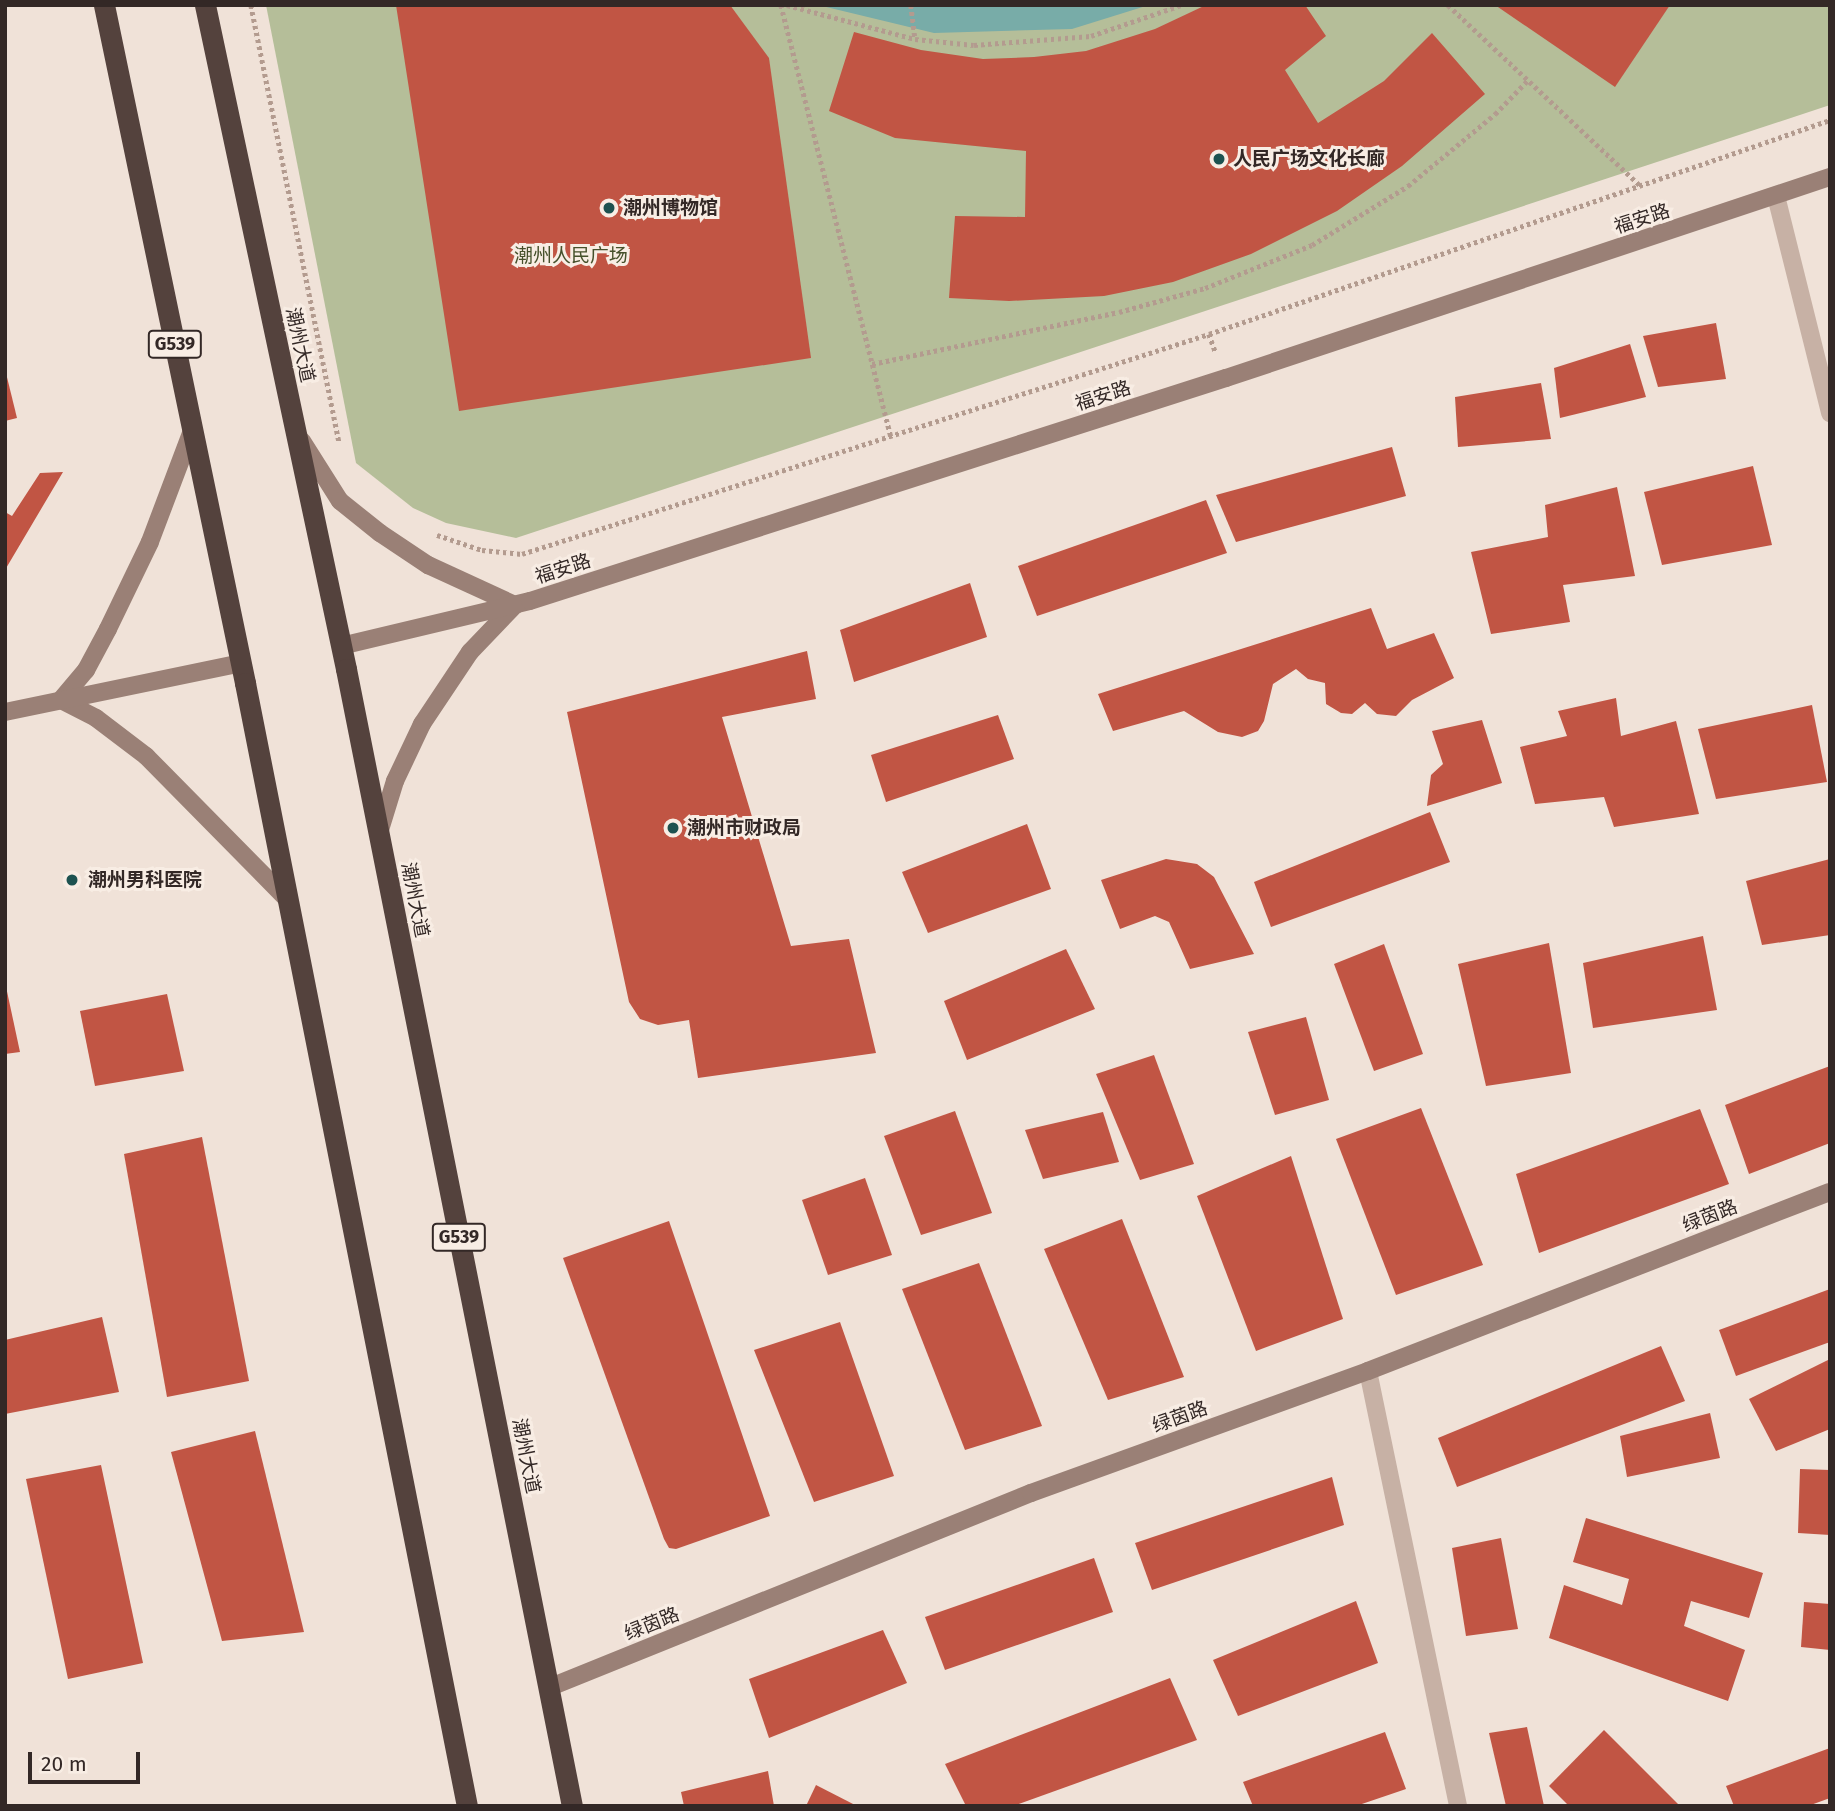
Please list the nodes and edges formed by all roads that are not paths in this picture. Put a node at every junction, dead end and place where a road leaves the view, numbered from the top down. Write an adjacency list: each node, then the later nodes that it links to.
1 (104, 5): 6 (highway, G539)
2 (205, 5): 7 (highway, 潮州大道 / G539)
3 (1830, 177): 4 (street, 福安路)
4 (1776, 196): 5 (street); 8 (street, 福安路)
5 (1830, 413)
6 (193, 428): 10 (highway, G539); 11 (street)
7 (296, 432): 8 (street); 9 (highway, 潮州大道 / G539)
8 (516, 605): 9 (street, 福安路); 13 (street)
9 (341, 646): 13 (highway, 潮州大道 / G539)
10 (241, 663): 11 (street); 14 (highway, G539)
11 (61, 700): 12 (street); 14 (street)
12 (5, 712)
13 (379, 833): 17 (highway, 潮州大道 / G539)
14 (287, 899): 18 (highway, G539)
15 (1830, 1192): 16 (street, 绿茵路)
16 (1367, 1371): 17 (street, 绿茵路); 20 (street)
17 (548, 1688): 19 (highway, 潮州大道 / G539)
18 (467, 1806)
19 (572, 1806)
20 (1458, 1806)

